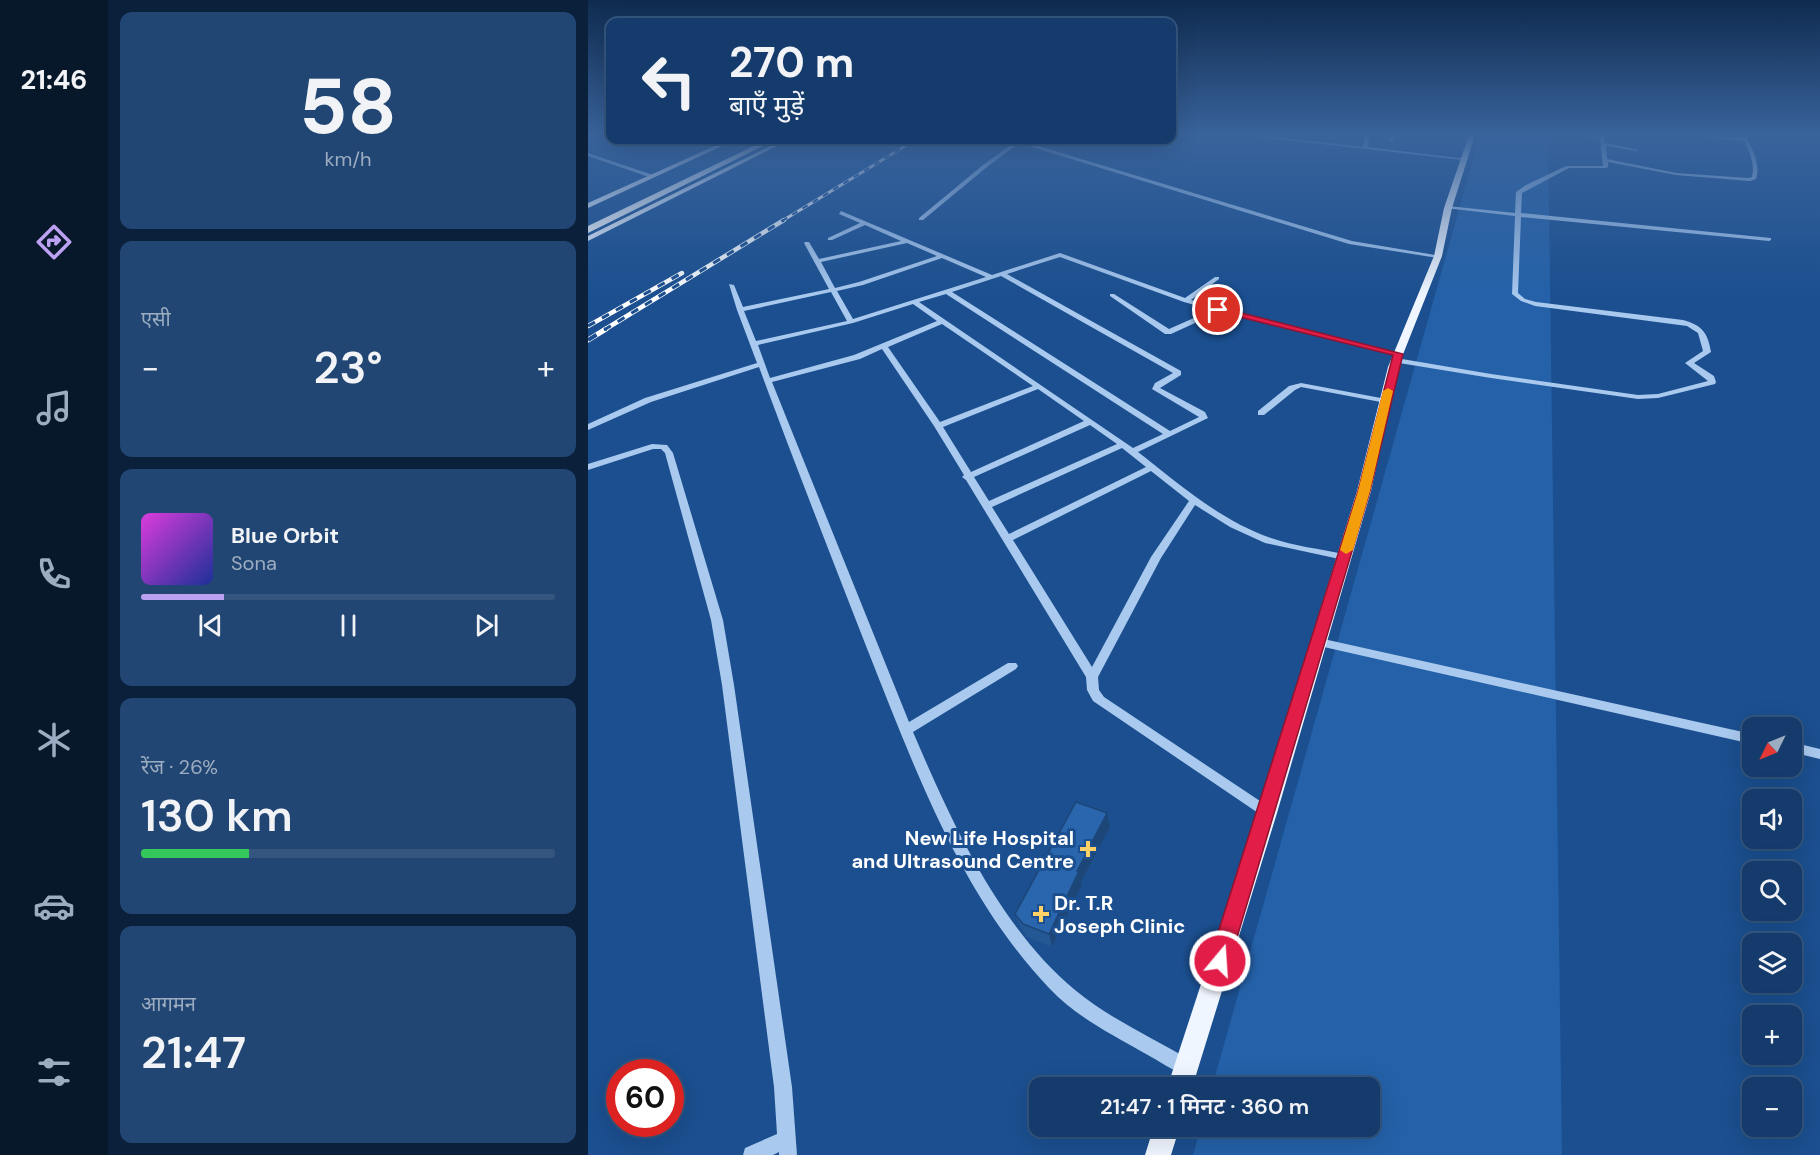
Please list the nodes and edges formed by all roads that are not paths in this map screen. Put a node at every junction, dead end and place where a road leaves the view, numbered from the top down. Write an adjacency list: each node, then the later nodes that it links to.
1 (624, 189): 9 (main road)
2 (642, 189): 13 (highway)
3 (672, 189): 16 (highway)
4 (688, 189): 17 (main road)
5 (958, 189): 14 (street)
6 (1176, 189): 23 (street)
7 (1454, 189): 10 (main road)
8 (1523, 189): 12 (street)
9 (588, 206)
10 (1448, 208): 12 (street); 23 (main road)
11 (841, 213): 15 (street)
12 (1518, 214): 19 (street); 40 (street)
13 (588, 216)
14 (921, 219)
15 (865, 223): 18 (street); 20 (street)
16 (588, 230)
17 (588, 239)
18 (830, 239)
19 (1768, 239)
20 (909, 241): 22 (street); 24 (street)
21 (807, 243): 24 (street)
22 (942, 256): 26 (street); 29 (street)
23 (1438, 256): 40 (main road)
24 (817, 261): 29 (street)
25 (1001, 273): 26 (street); 33 (street); 49 (street)
26 (990, 276): 30 (street)
27 (1217, 278): 33 (street)
28 (731, 285): 34 (street)
29 (832, 291): 34 (street); 37 (street)
30 (946, 291): 32 (street); 49 (street)
31 (1112, 295): 35 (street)
32 (913, 301): 36 (street); 37 (street)
33 (1186, 301): 35 (street)
34 (740, 310): 38 (street)
35 (1218, 310): 40 (street)
36 (942, 321): 39 (street); 43 (street)
37 (851, 322): 38 (street)
38 (753, 344): 41 (street)
39 (884, 346): 42 (street); 47 (street)
40 (1397, 357): 44 (main road)
41 (760, 364): 42 (street); 48 (street)
42 (768, 381): 62 (street)
43 (1037, 387): 46 (street); 47 (street)
44 (1386, 401): 45 (street); 58 (main road)
45 (1261, 413)
46 (1090, 422): 50 (street); 54 (street)
47 (938, 426): 54 (street)
48 (588, 427)
49 (1168, 434): 51 (street)
50 (1123, 444): 51 (street); 56 (street)
51 (1133, 451): 53 (street)
52 (588, 467): 70 (street)
53 (1152, 467): 55 (street); 57 (street)
54 (967, 477): 56 (street)
55 (1194, 500): 58 (street); 61 (street)
56 (986, 506): 57 (street)
57 (1006, 539): 61 (street)
58 (1344, 557): 59 (main road)
59 (1319, 642): 63 (street); 66 (main road)
60 (1012, 666): 62 (street)
61 (1092, 677): 66 (street)
62 (907, 730): 67 (street)
63 (1742, 737)
64 (1802, 750): 65 (street)
65 (1820, 754)
66 (1267, 813): 67 (main road)
67 (1186, 1067): 68 (main road)
68 (1183, 1077)
69 (1164, 1137): 72 (main road)
70 (787, 1147): 71 (street)
71 (752, 1155)
72 (1158, 1155)

